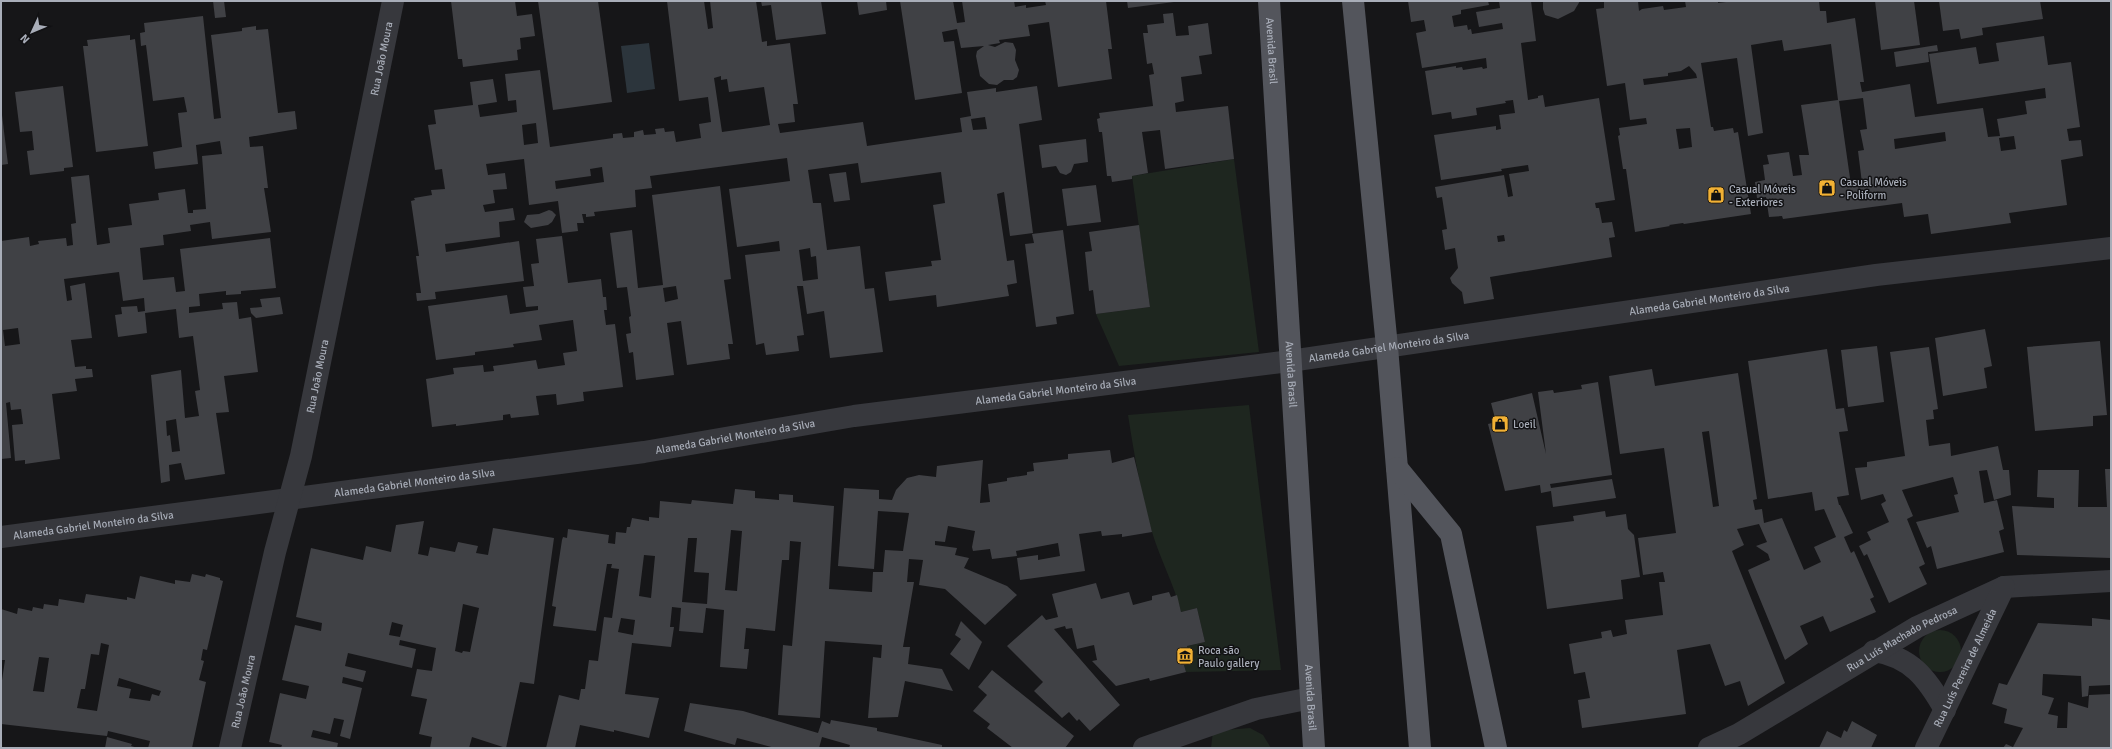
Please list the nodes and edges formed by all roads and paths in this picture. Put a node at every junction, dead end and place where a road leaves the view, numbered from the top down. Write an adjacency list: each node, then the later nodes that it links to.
1 (393, 1): 8 (street, Rua João Moura)
2 (1269, 1): 6 (main road, Avenida Brasil)
3 (1353, 1): 5 (main road)
4 (2111, 248): 5 (street, Alameda Gabriel Monteiro da Silva)
5 (1387, 347): 6 (street, Alameda Gabriel Monteiro da Silva); 7 (main road)
6 (1290, 361): 8 (street, Alameda Gabriel Monteiro da Silva); 13 (main road, Avenida Brasil)
7 (1397, 468): 18 (main road); 19 (main road)
8 (291, 499): 9 (street, Alameda Gabriel Monteiro da Silva); 15 (street, Rua João Moura)
9 (1, 537)
10 (2111, 581): 11 (street, Rua Luís Machado Pedrosa)
11 (2004, 588): 12 (street, Rua Luís Machado Pedrosa); 14 (street, Rua Luís Pereira de Almeida)
12 (1874, 651): 14 (street); 20 (street, Rua Luís Machado Pedrosa)
13 (1311, 698): 16 (street); 17 (main road, Avenida Brasil)
14 (1945, 710): 21 (street, Rua Luís Pereira de Almeida)
15 (230, 748)
16 (1144, 748)
17 (1314, 748)
18 (1420, 748)
19 (1496, 748)
20 (1709, 748)
21 (1926, 748)

